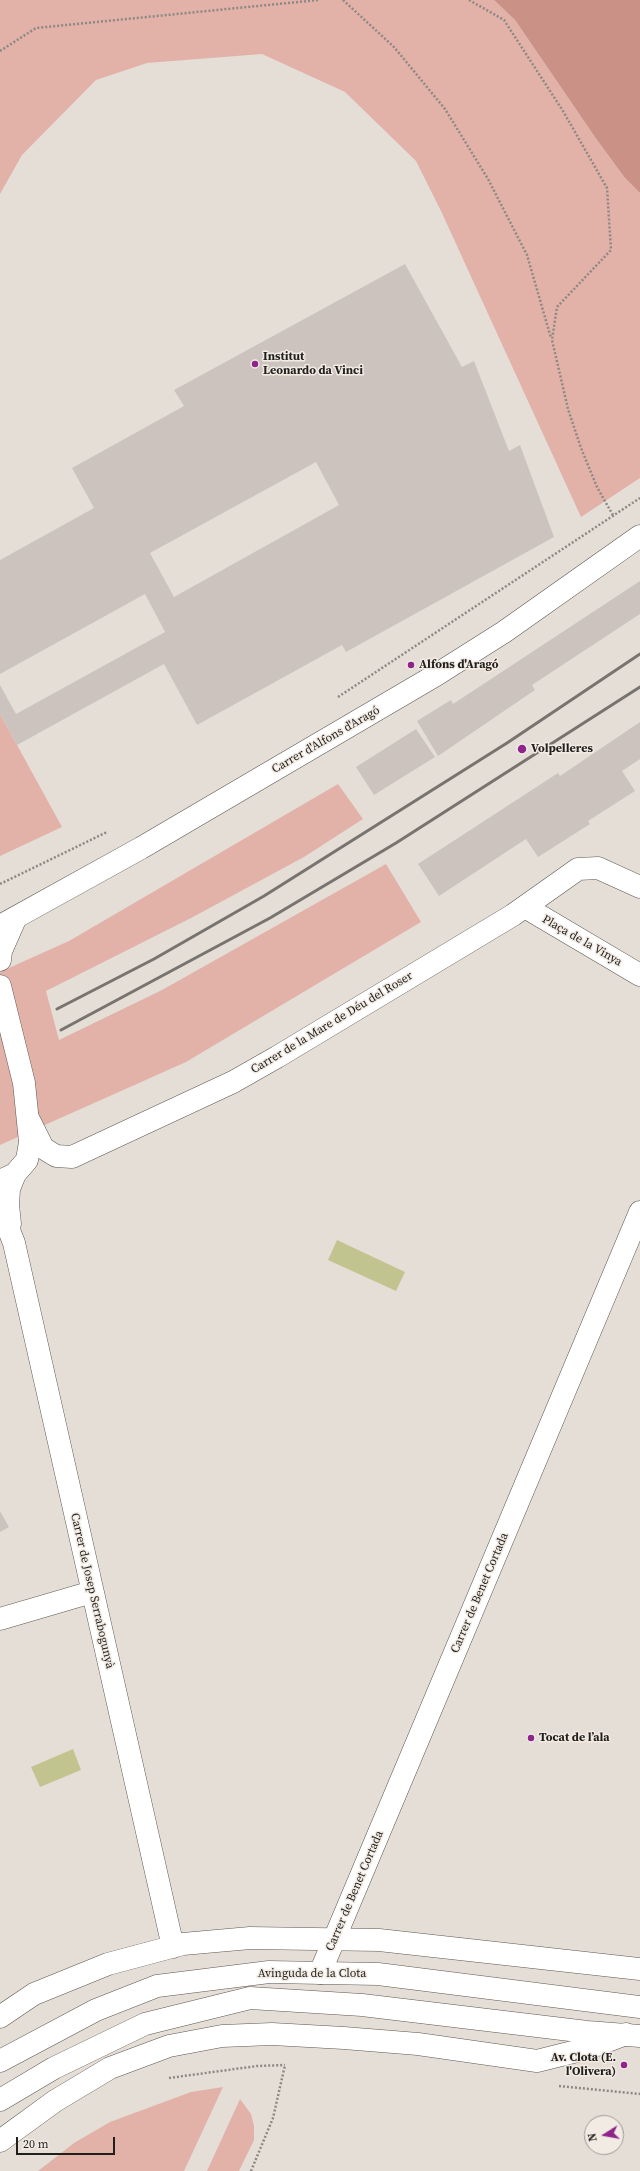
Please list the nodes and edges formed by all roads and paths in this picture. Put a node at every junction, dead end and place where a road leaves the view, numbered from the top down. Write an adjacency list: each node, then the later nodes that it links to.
1 (318, 0): 4 (path)
2 (343, 0): 5 (path)
3 (470, 0): 5 (path)
4 (0, 51)
5 (552, 340): 7 (path)
6 (640, 498): 7 (path)
7 (613, 516): 8 (path); 9 (path)
8 (635, 540): 14 (street, Carrer d'Alfons d'Aragó)
9 (335, 699)
10 (110, 830): 11 (path)
11 (0, 884)
12 (640, 887): 13 (street, Carrer de la Mare de Déu del Roser)
13 (525, 907): 16 (street, Plaça de la Vinya); 18 (street, Carrer de la Mare de Déu del Roser)
14 (8, 921): 15 (street)
15 (0, 960)
16 (640, 975)
17 (0, 986): 18 (street)
18 (29, 1120): 19 (street, Carrer de Josep Serrabogunyà)
19 (8, 1177): 22 (street, Carrer de Josep Serrabogunyà)
20 (0, 1207): 22 (street, Carrer de Josep Serrabogunyà)
21 (640, 1212): 25 (street, Carrer de Benet Cortada)
22 (11, 1235): 23 (street, Carrer de Josep Serrabogunyà)
23 (92, 1592): 24 (street); 26 (street, Carrer de Josep Serrabogunyà)
24 (0, 1619)
25 (335, 1938): 26 (street); 27 (street); 28 (street, Carrer de Benet Cortada)
26 (173, 1947): 30 (street)
27 (640, 1969)
28 (320, 1973): 29 (street, Avinguda de la Clota); 33 (street, Avinguda de la Clota)
29 (640, 2007)
30 (0, 2017)
31 (296, 2035): 32 (street, Avinguda de la Clota); 34 (path); 40 (street, Avinguda de la Clota)
32 (633, 2035): 39 (street, Avinguda de la Clota)
33 (0, 2061)
34 (285, 2065): 35 (path); 36 (path); 41 (path)
35 (291, 2065)
36 (167, 2079)
37 (553, 2086): 38 (path)
38 (640, 2094)
39 (0, 2100)
40 (0, 2142)
41 (251, 2171)

